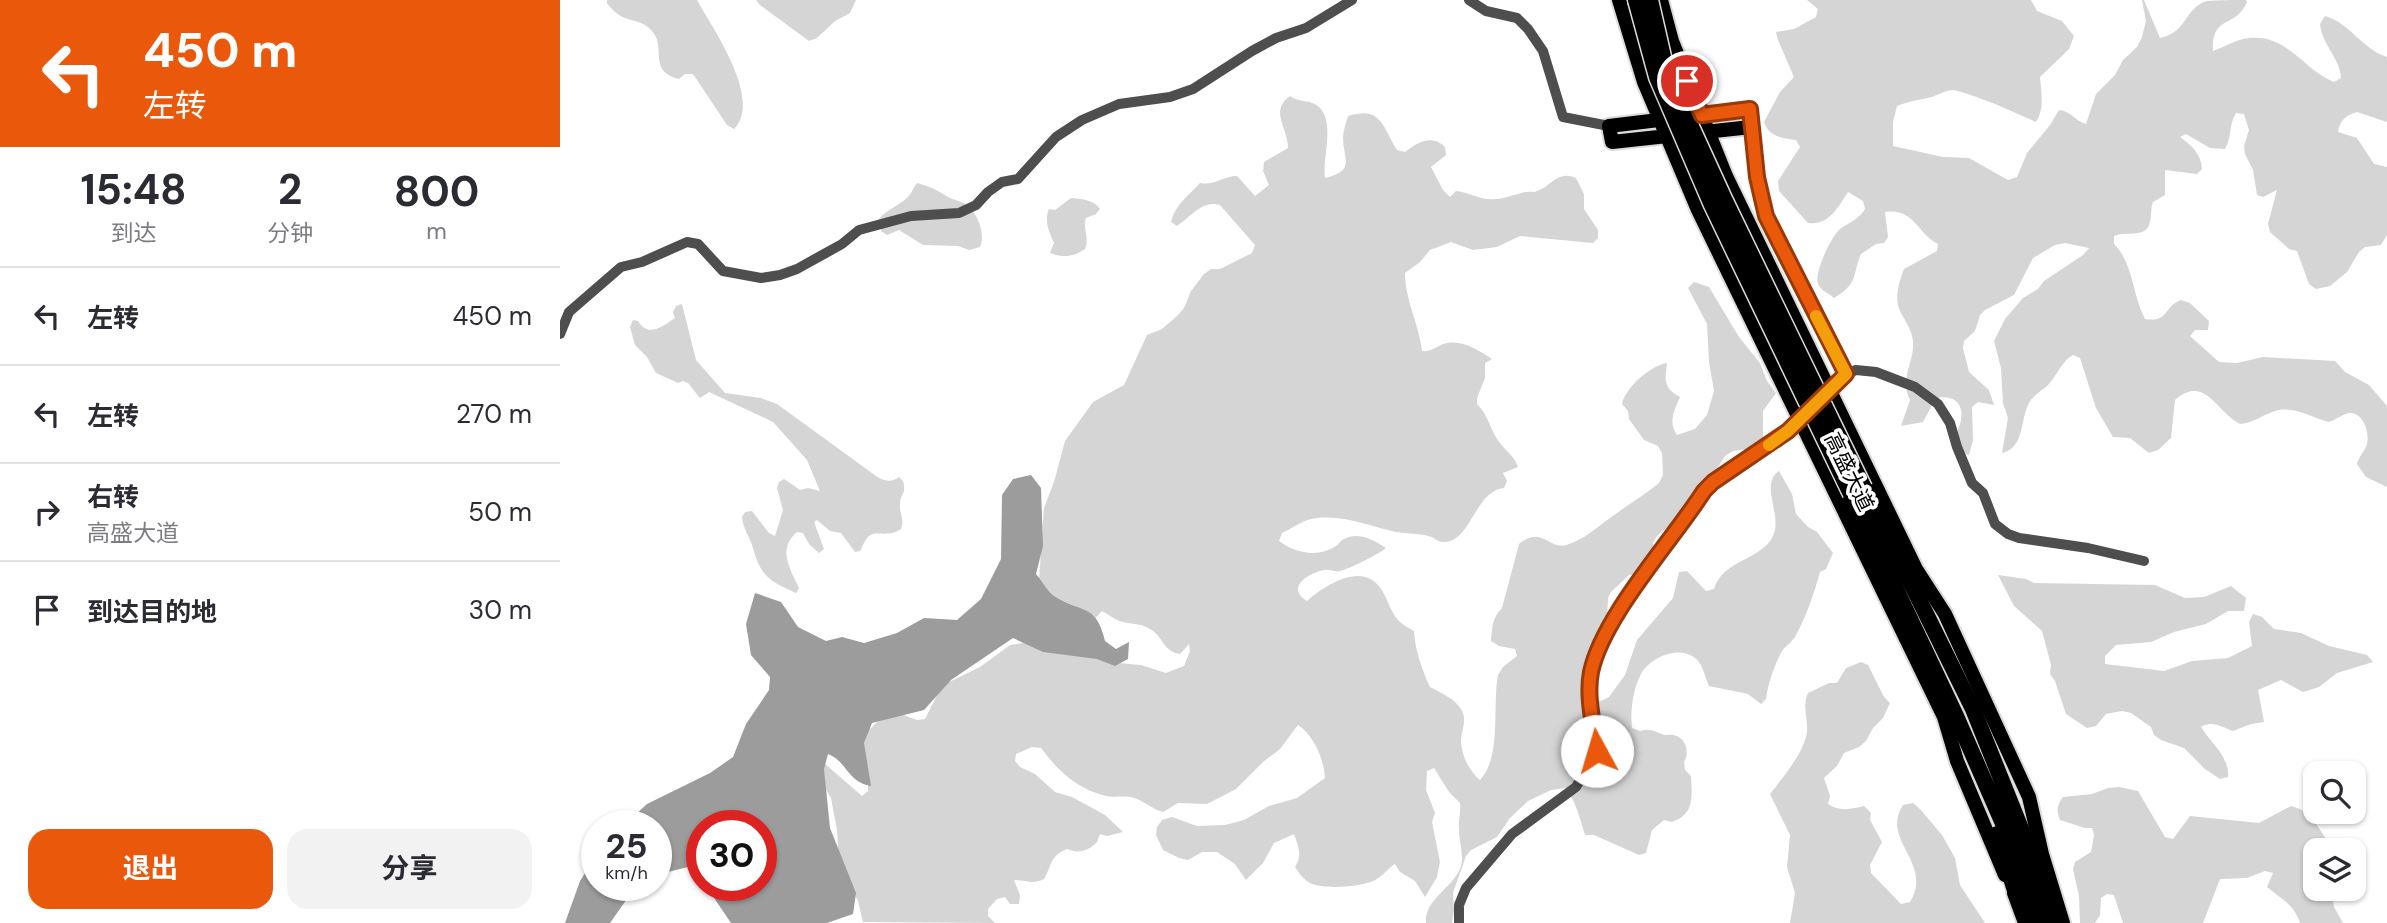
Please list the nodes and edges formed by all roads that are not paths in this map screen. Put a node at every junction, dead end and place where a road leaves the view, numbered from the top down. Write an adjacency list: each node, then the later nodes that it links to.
1 (1352, 0): 13 (street)
2 (1469, 0): 9 (street)
3 (1619, 0): 8 (main road, 高盛大道)
4 (1636, 0): 15 (highway, 高盛大道, bridge)
5 (1650, 0): 15 (highway, 高盛大道, bridge)
6 (1661, 0): 7 (main road, 高盛大道)
7 (1702, 115): 8 (main road); 10 (main road); 11 (main road, 高盛大道)
8 (1660, 120): 9 (main road); 12 (main road, 高盛大道)
9 (1609, 126): 12 (main road)
10 (1751, 127): 11 (main road); 14 (street)
11 (1709, 131): 12 (main road); 19 (main road, 高盛大道)
12 (1667, 135): 20 (main road, 高盛大道)
13 (560, 334)
14 (1846, 374): 16 (street); 21 (street, bridge)
15 (1858, 491): 17 (highway, 高盛大道); 18 (highway, 高盛大道)
16 (2144, 561)
17 (1973, 709): 19 (highway); 24 (highway, 高盛大道)
18 (1956, 716): 20 (highway); 23 (highway, 高盛大道)
19 (2042, 854): 25 (main road, 高盛大道)
20 (2018, 900): 22 (main road, 高盛大道)
21 (1459, 923)
22 (2025, 923)
23 (2037, 923)
24 (2052, 923)
25 (2063, 923)

